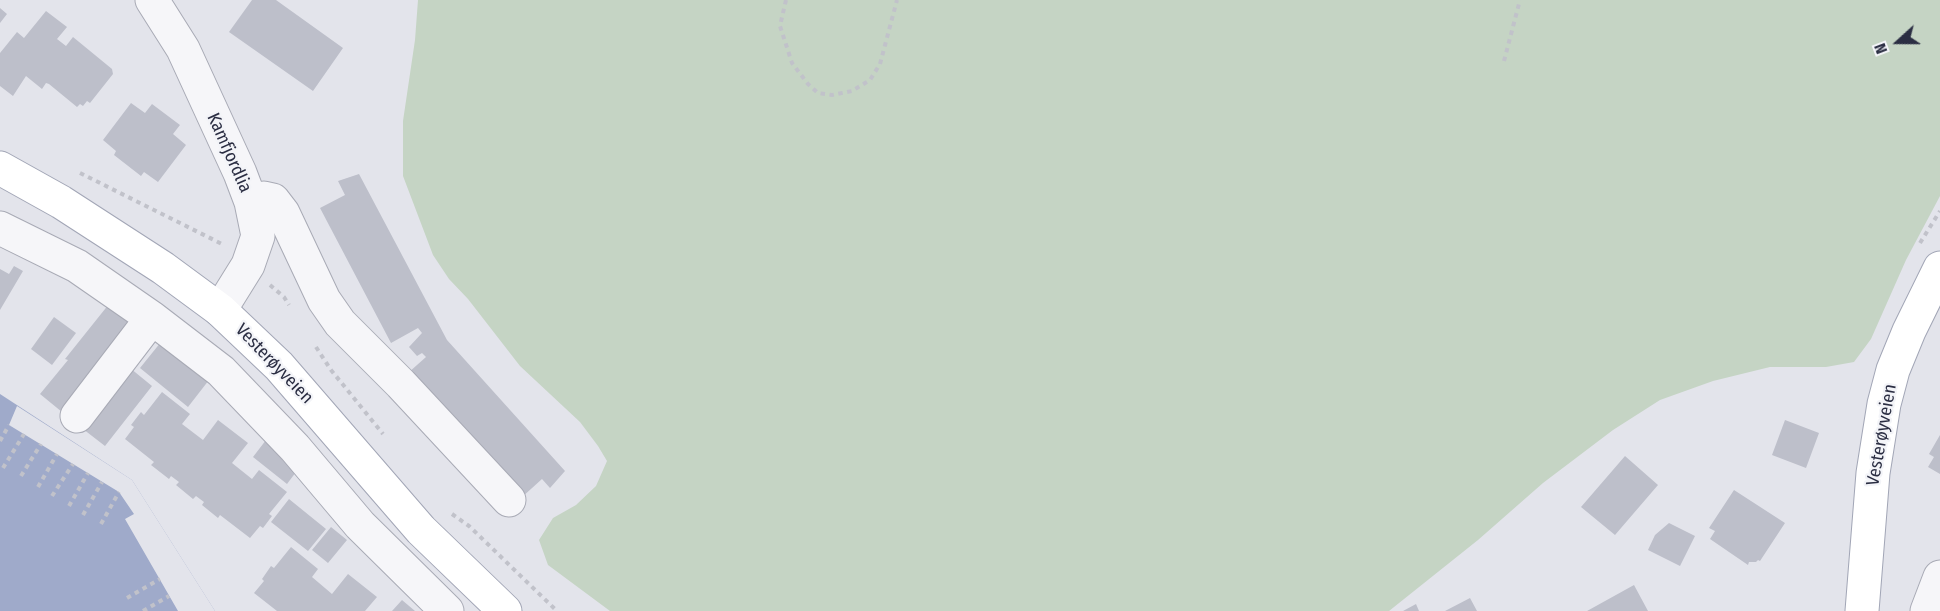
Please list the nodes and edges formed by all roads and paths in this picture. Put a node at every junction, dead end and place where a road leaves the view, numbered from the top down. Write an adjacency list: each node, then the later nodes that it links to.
1 (152, 0): 7 (street, Kamfjordlia)
2 (786, 0): 3 (path)
3 (897, 0)
4 (1520, 0): 5 (path)
5 (1504, 62)
6 (0, 168): 10 (main road, Vesterøyveien)
7 (251, 202): 10 (street, Kamfjordlia); 26 (street)
8 (0, 228): 11 (street)
9 (1940, 268): 37 (main road, Vesterøyveien)
10 (220, 310): 36 (main road, Vesterøyveien)
11 (152, 318): 12 (street); 35 (street)
12 (77, 417)
13 (9, 425): 15 (path)
14 (24, 434): 19 (path)
15 (0, 441)
16 (41, 444): 21 (path)
17 (57, 454): 23 (path)
18 (73, 464): 25 (path)
19 (3, 468)
20 (88, 473): 27 (path)
21 (21, 476)
22 (102, 482): 28 (path)
23 (38, 487)
24 (119, 492): 29 (path)
25 (52, 496)
26 (509, 500)
27 (69, 506)
28 (83, 515)
29 (101, 524)
30 (1940, 577): 38 (street)
31 (160, 579): 33 (path)
32 (169, 596): 34 (path)
33 (127, 598)
34 (143, 611)
35 (447, 611)
36 (505, 611)
37 (1862, 611)
38 (1927, 611)

